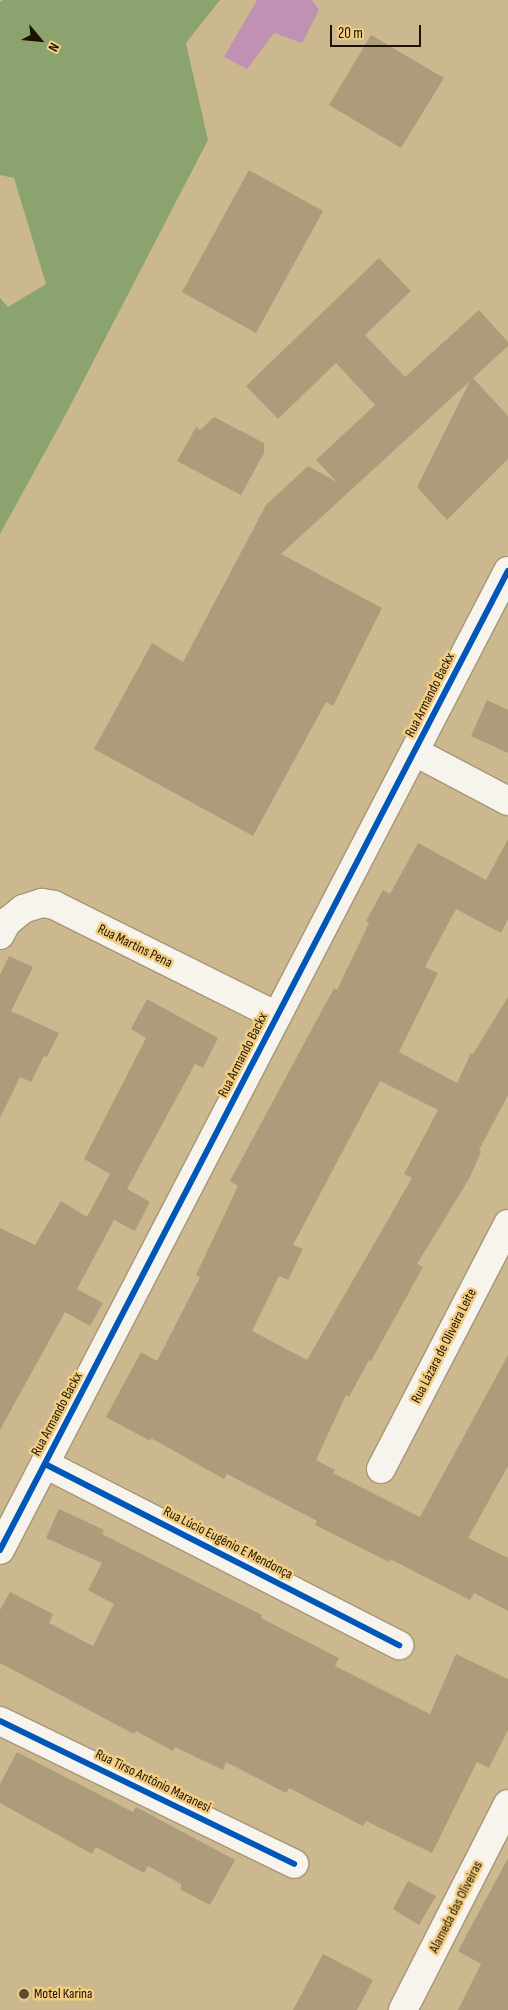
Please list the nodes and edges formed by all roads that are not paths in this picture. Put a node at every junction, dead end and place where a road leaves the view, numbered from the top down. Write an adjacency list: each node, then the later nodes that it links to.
1 (508, 571): 2 (street, Rua Armando Backx)
2 (415, 752): 3 (street); 5 (street, Rua Armando Backx)
3 (508, 801)
4 (0, 935): 5 (street, Rua Martins Pena)
5 (277, 1016): 7 (street, Rua Armando Backx)
6 (508, 1224): 8 (street, Rua Lázara de Oliveira Leite)
7 (45, 1464): 9 (street, Rua Armando Backx); 10 (street, Rua Lúcio Eugênio E Mendonça)
8 (381, 1469)
9 (0, 1550)
10 (399, 1645)
11 (0, 1721): 13 (street, Rua Tirso Antônio Maranesi)
12 (508, 1804): 14 (street, Alameda das Oliveiras)
13 (294, 1864)
14 (403, 2010)

